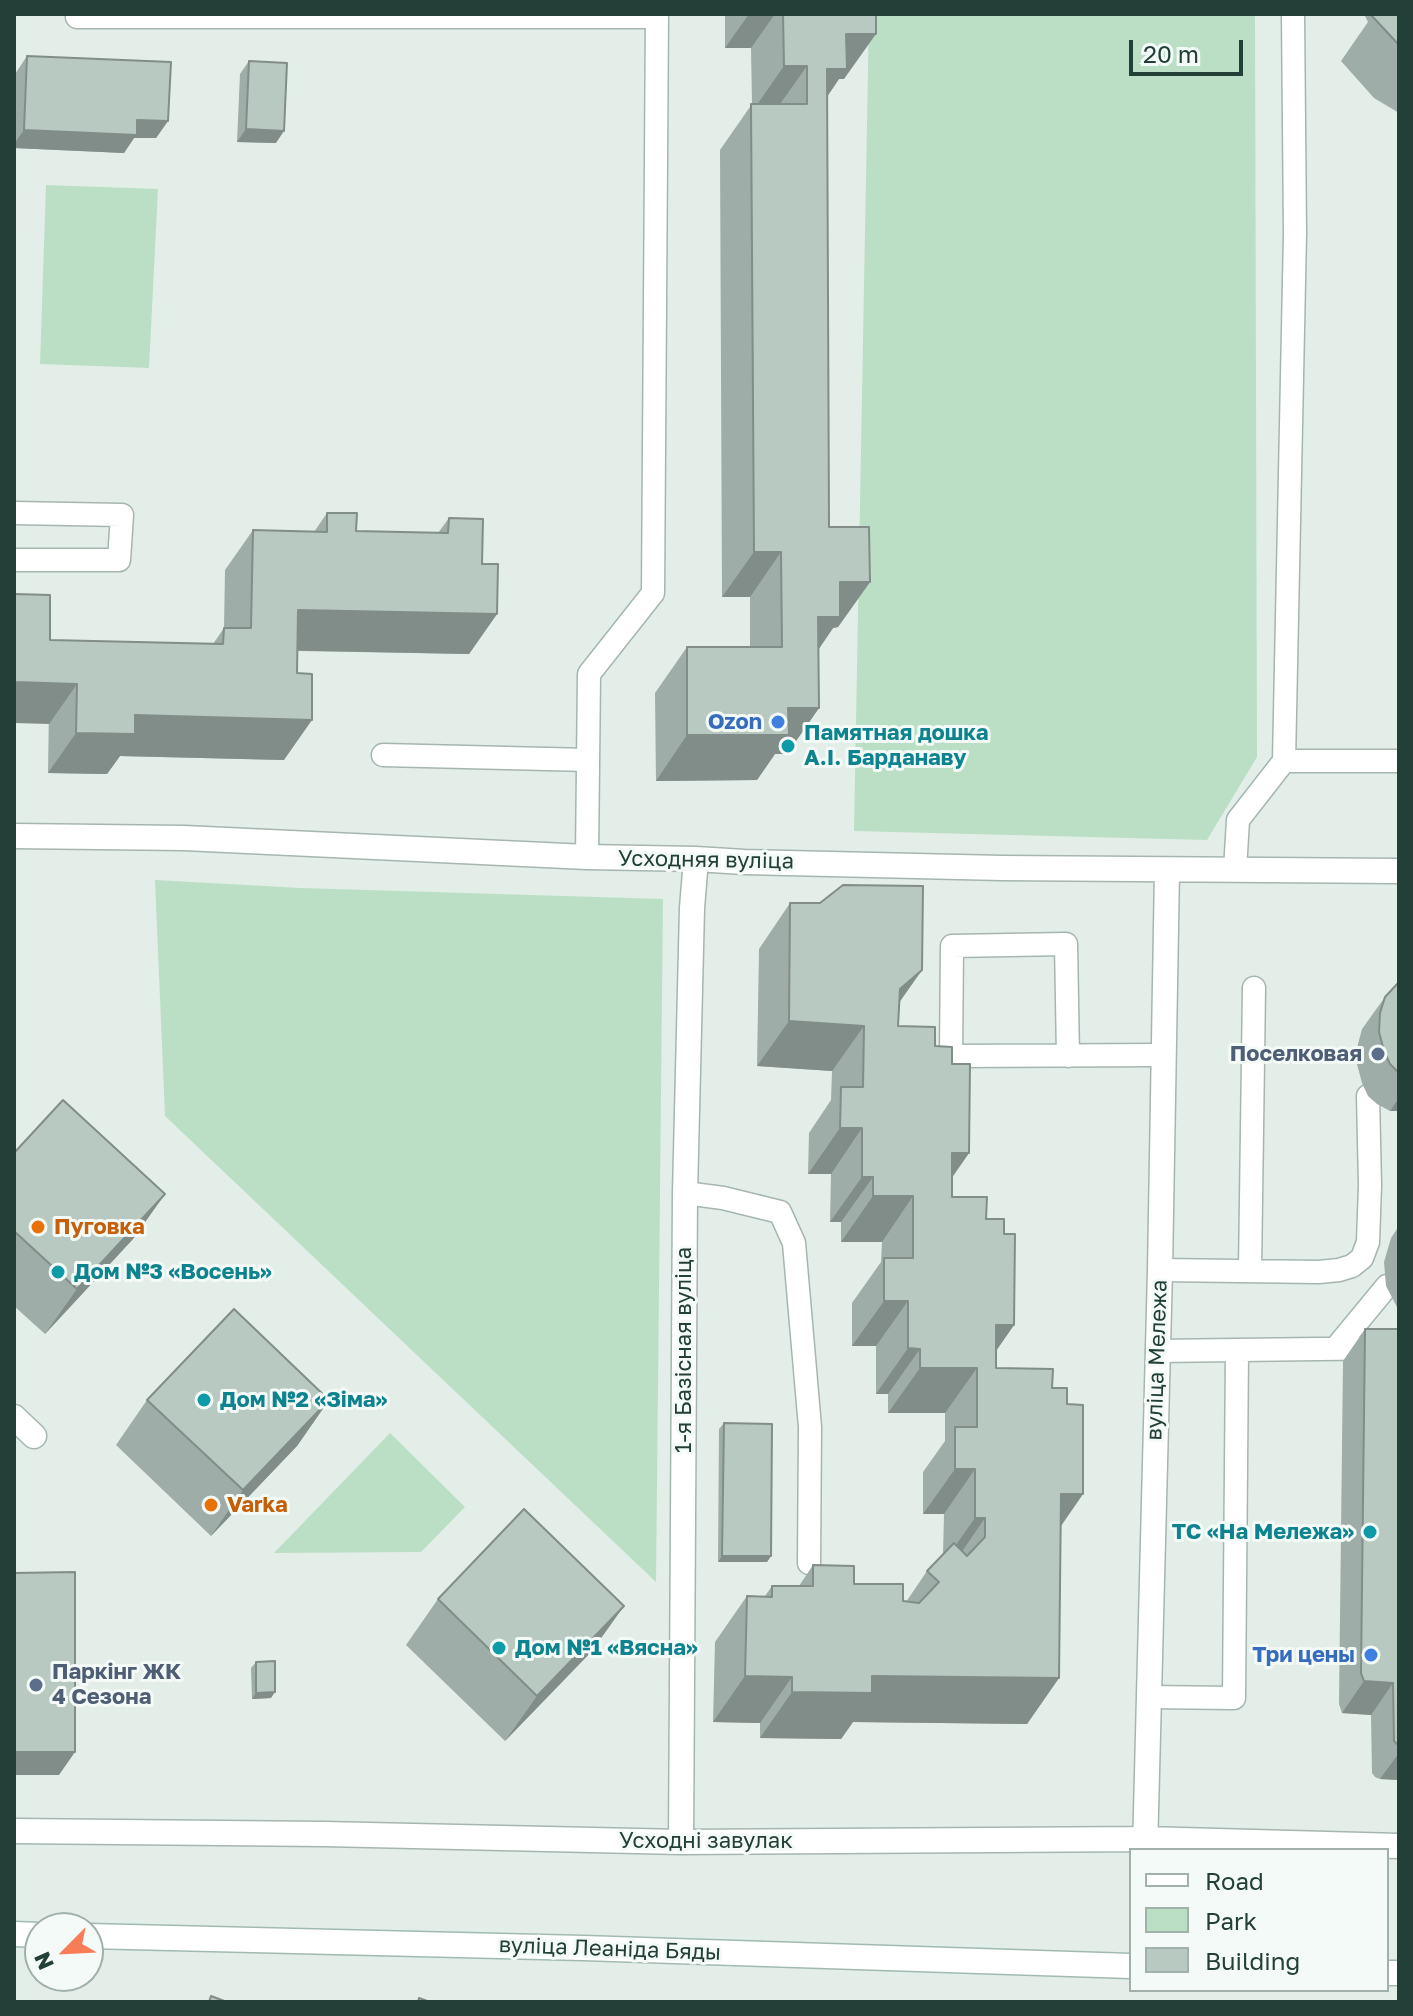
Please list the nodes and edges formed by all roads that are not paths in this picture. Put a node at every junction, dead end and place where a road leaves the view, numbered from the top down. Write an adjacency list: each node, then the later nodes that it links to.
1 (1293, 14): 8 (lane)
2 (657, 15): 3 (lane); 7 (lane)
3 (77, 17)
4 (14, 513): 5 (lane)
5 (14, 560)
6 (383, 755): 7 (lane)
7 (588, 760): 11 (lane)
8 (1284, 761): 9 (lane); 14 (lane)
9 (1399, 761)
10 (14, 836): 11 (street, Усходняя вуліца)
11 (587, 857): 12 (street, Усходняя вуліца)
12 (696, 859): 13 (street, Усходняя вуліца); 20 (street, 1-я Базісная вуліца)
13 (1167, 870): 14 (street, Усходняя вуліца); 17 (street, вуліца Мележа)
14 (1235, 870): 15 (street, Усходняя вуліца)
15 (1399, 871)
16 (1254, 988): 22 (lane)
17 (1163, 1055): 18 (lane); 21 (street, вуліца Мележа)
18 (1068, 1056): 18 (lane)
19 (1368, 1096): 22 (lane)
20 (685, 1193): 30 (lane); 33 (street, 1-я Базісная вуліца)
21 (1160, 1270): 22 (lane); 26 (street, вуліца Мележа)
22 (1250, 1270)
23 (1387, 1286): 25 (lane)
24 (1399, 1348): 25 (lane)
25 (1335, 1349): 27 (lane)
26 (1157, 1351): 27 (lane); 31 (street, вуліца Мележа)
27 (1237, 1351): 31 (lane)
28 (14, 1417): 29 (street)
29 (34, 1436)
30 (809, 1563)
31 (1149, 1697): 34 (street, вуліца Мележа)
32 (14, 1831): 33 (street, Усходні завулак)
33 (681, 1842): 34 (street, Усходні завулак)
34 (1145, 1845): 35 (street, Усходні завулак)
35 (1399, 1846)
36 (104, 1936): 37 (street, вуліца Леаніда Бяды)
37 (1129, 1966)

